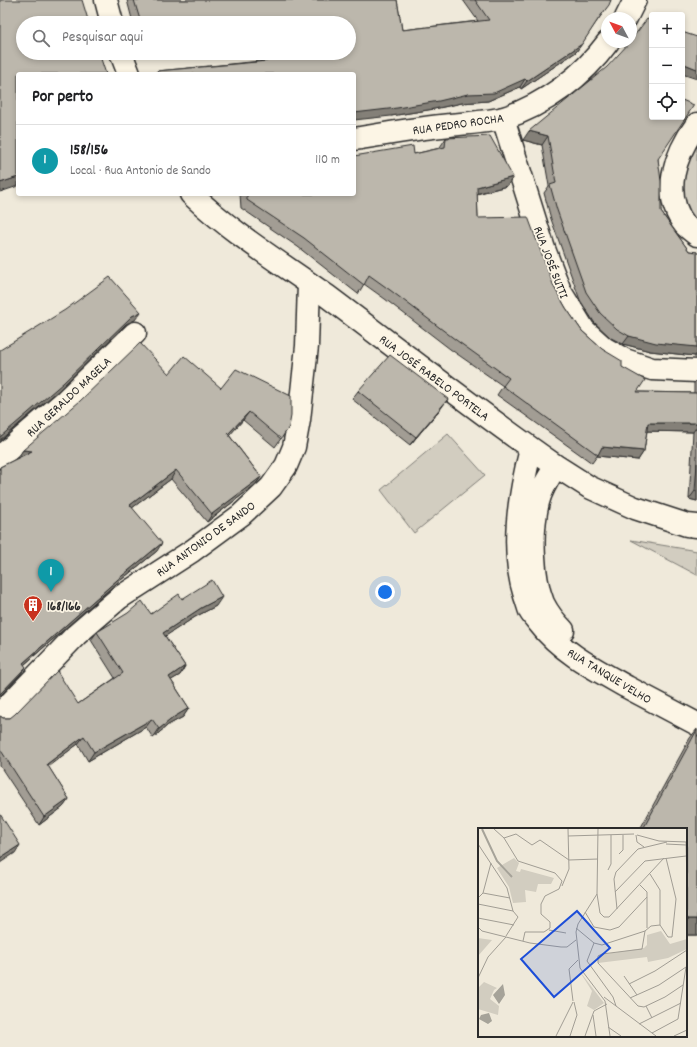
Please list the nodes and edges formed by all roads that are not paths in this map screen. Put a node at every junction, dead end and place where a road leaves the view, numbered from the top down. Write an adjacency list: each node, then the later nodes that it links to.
1 (106, 0): 4 (street)
2 (635, 0): 3 (street)
3 (629, 12)
4 (110, 16)
5 (604, 48): 8 (street, RUA PEDRO ROCHA)
6 (123, 60): 7 (street)
7 (127, 72)
8 (503, 118): 10 (street, RUA PEDRO ROCHA); 15 (street, RUA JOSÉ SUTTI)
9 (697, 124): 12 (street)
10 (356, 139)
11 (193, 196): 13 (street, RUA JOSÉ RABELO PORTELA)
12 (697, 235)
13 (309, 284): 16 (street, RUA JOSÉ RABELO PORTELA); 21 (street, RUA ANTONIO DE SANDO)
14 (135, 333): 17 (street, RUA GERALDO MAGELA)
15 (697, 371)
16 (532, 449): 18 (street, RUA JOSÉ RABELO PORTELA); 22 (street, RUA TANQUE VELHO)
17 (0, 457)
18 (556, 466): 19 (street, RUA JOSÉ RABELO PORTELA); 20 (street, RUA TANQUE VELHO)
19 (697, 526)
20 (697, 708)
21 (0, 714)
22 (697, 724)

